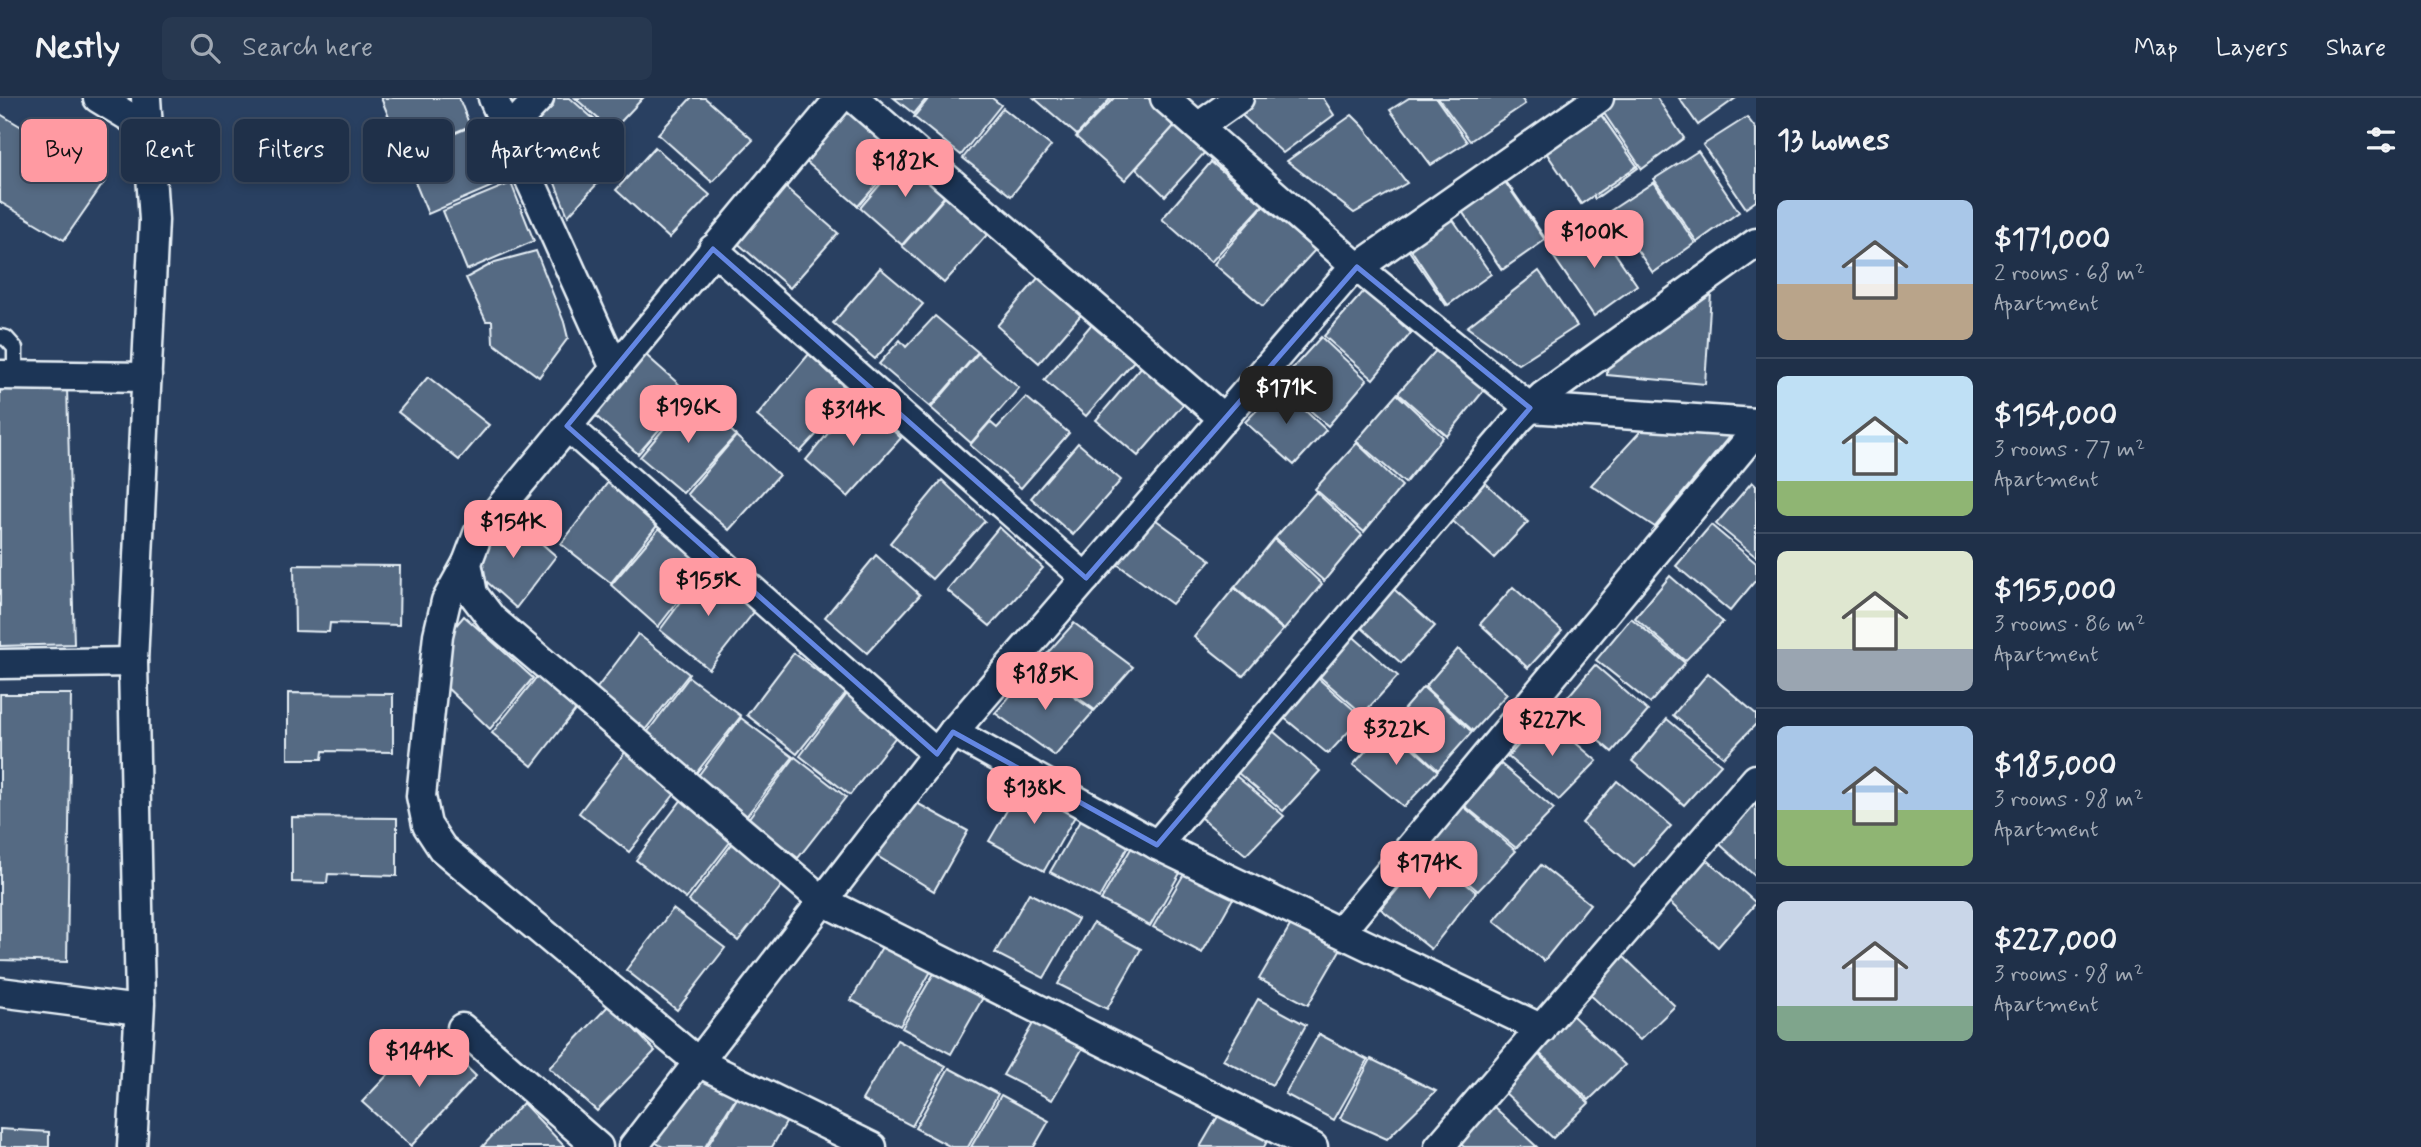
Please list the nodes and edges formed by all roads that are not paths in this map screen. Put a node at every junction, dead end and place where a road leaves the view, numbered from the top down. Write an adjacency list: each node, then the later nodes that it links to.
1 (98, 98): 10 (street)
2 (146, 98): 11 (street)
3 (493, 98): 12 (street)
4 (539, 98): 13 (street)
5 (840, 98): 18 (street)
6 (854, 98): 25 (street)
7 (1165, 98): 14 (street)
8 (1240, 98): 14 (street)
9 (1599, 98): 19 (street)
10 (133, 119)
11 (146, 119)
12 (503, 119)
13 (519, 119)
14 (1198, 127): 19 (street)
15 (151, 182): 23 (street)
16 (531, 182): 21 (street)
17 (1756, 243): 24 (street)
18 (713, 249): 21 (street); 30 (street)
19 (1357, 267): 24 (street); 25 (street)
20 (0, 337): 22 (lane)
21 (615, 368): 27 (street)
22 (7, 375): 23 (street)
23 (147, 377): 31 (street)
24 (1530, 408): 26 (street); 35 (street)
25 (1224, 419): 30 (street)
26 (1756, 423)
27 (567, 426): 29 (street); 33 (street)
28 (1756, 431): 37 (street)
29 (467, 563): 36 (street); 42 (street)
30 (1086, 578): 33 (street)
31 (133, 662): 32 (street); 39 (street)
32 (0, 664)
33 (945, 743): 35 (street); 36 (street)
34 (1756, 779): 41 (street)
35 (1157, 845): 37 (street)
36 (822, 901): 42 (street); 47 (street)
37 (1340, 932): 41 (street)
38 (0, 992): 39 (street)
39 (139, 1010): 43 (street)
40 (462, 1028): 44 (street)
41 (1542, 1029): 48 (street)
42 (698, 1062): 45 (street); 46 (street)
43 (132, 1147)
44 (598, 1147)
45 (633, 1147)
46 (873, 1147)
47 (1313, 1147)
48 (1439, 1147)

